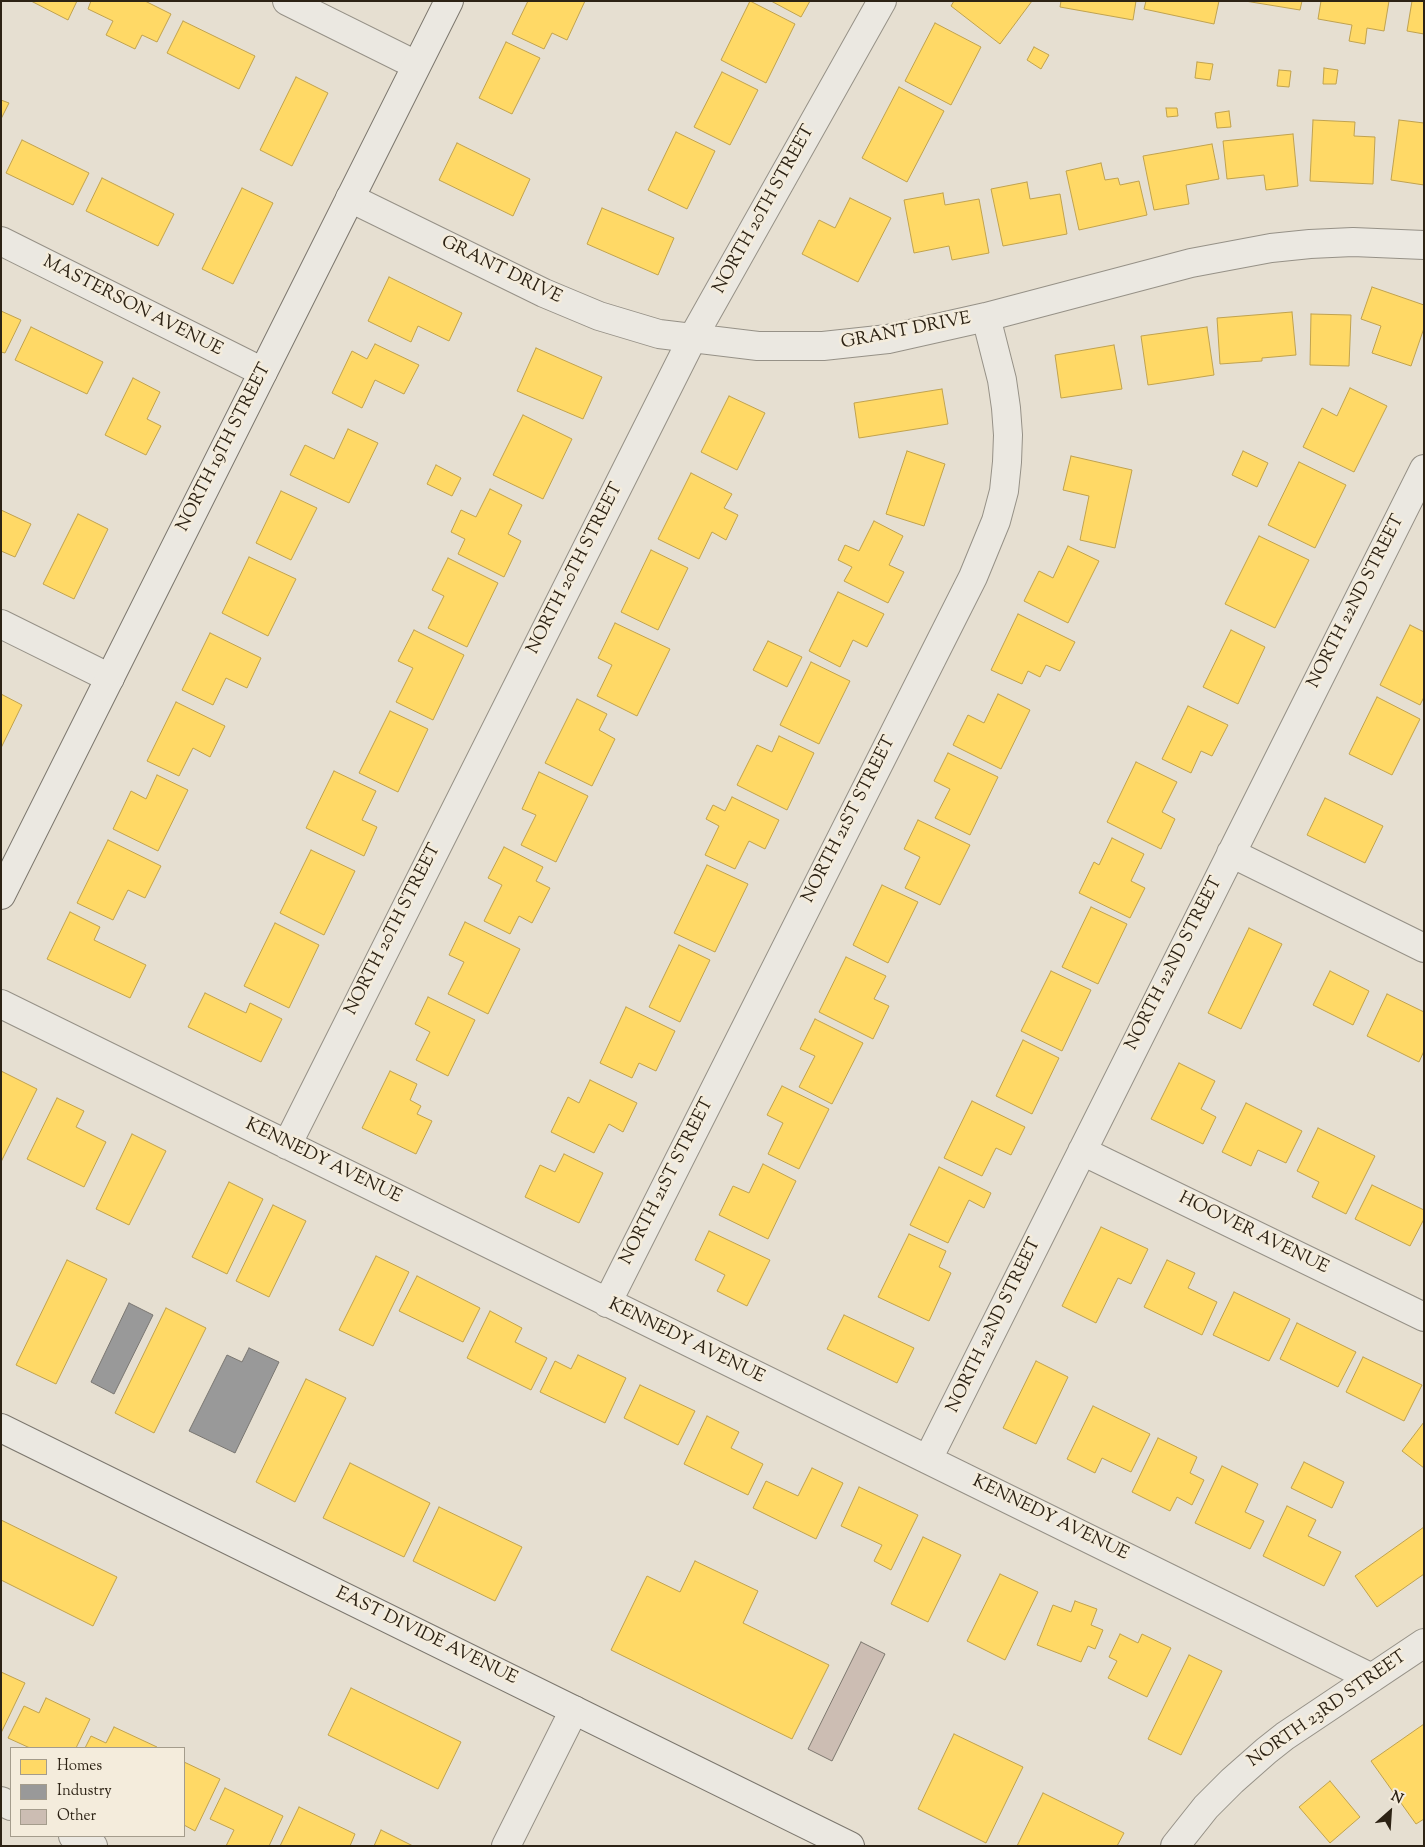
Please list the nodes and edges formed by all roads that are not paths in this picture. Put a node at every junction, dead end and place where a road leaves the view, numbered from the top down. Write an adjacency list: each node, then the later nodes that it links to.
1 (287, 1): 4 (street)
2 (449, 1): 4 (street, NORTH 19TH STREET)
3 (882, 1): 9 (street, NORTH 20TH STREET)
4 (416, 66): 5 (street, NORTH 19TH STREET)
5 (350, 198): 9 (street, GRANT DRIVE); 10 (street, NORTH 19TH STREET)
6 (1, 241): 10 (street, MASTERSON AVENUE)
7 (1424, 244): 8 (street, GRANT DRIVE)
8 (986, 317): 9 (street, GRANT DRIVE); 20 (street, NORTH 21ST STREET)
9 (692, 339): 18 (street, NORTH 20TH STREET)
10 (263, 372): 13 (street, NORTH 19TH STREET)
11 (1424, 469): 14 (street, NORTH 22ND STREET)
12 (1, 624): 13 (street)
13 (110, 678): 15 (street, NORTH 19TH STREET)
14 (1231, 853): 16 (street); 19 (street, NORTH 22ND STREET)
15 (1, 895)
16 (1424, 948)
17 (1, 1004): 18 (street, KENNEDY AVENUE)
18 (287, 1144): 20 (street, KENNEDY AVENUE)
19 (1082, 1151): 21 (street, HOOVER AVENUE); 23 (street, NORTH 22ND STREET)
20 (607, 1303): 23 (street, KENNEDY AVENUE)
21 (1424, 1317)
22 (1, 1428): 26 (street, EAST DIVIDE AVENUE)
23 (928, 1459): 25 (street, KENNEDY AVENUE)
24 (1424, 1643): 25 (street, NORTH 23RD STREET)
25 (1372, 1678): 31 (street, NORTH 23RD STREET)
26 (574, 1710): 29 (street); 30 (street, EAST DIVIDE AVENUE)
27 (75, 1837): 28 (street)
28 (93, 1846)
29 (506, 1846)
30 (850, 1846)
31 (1175, 1846)

